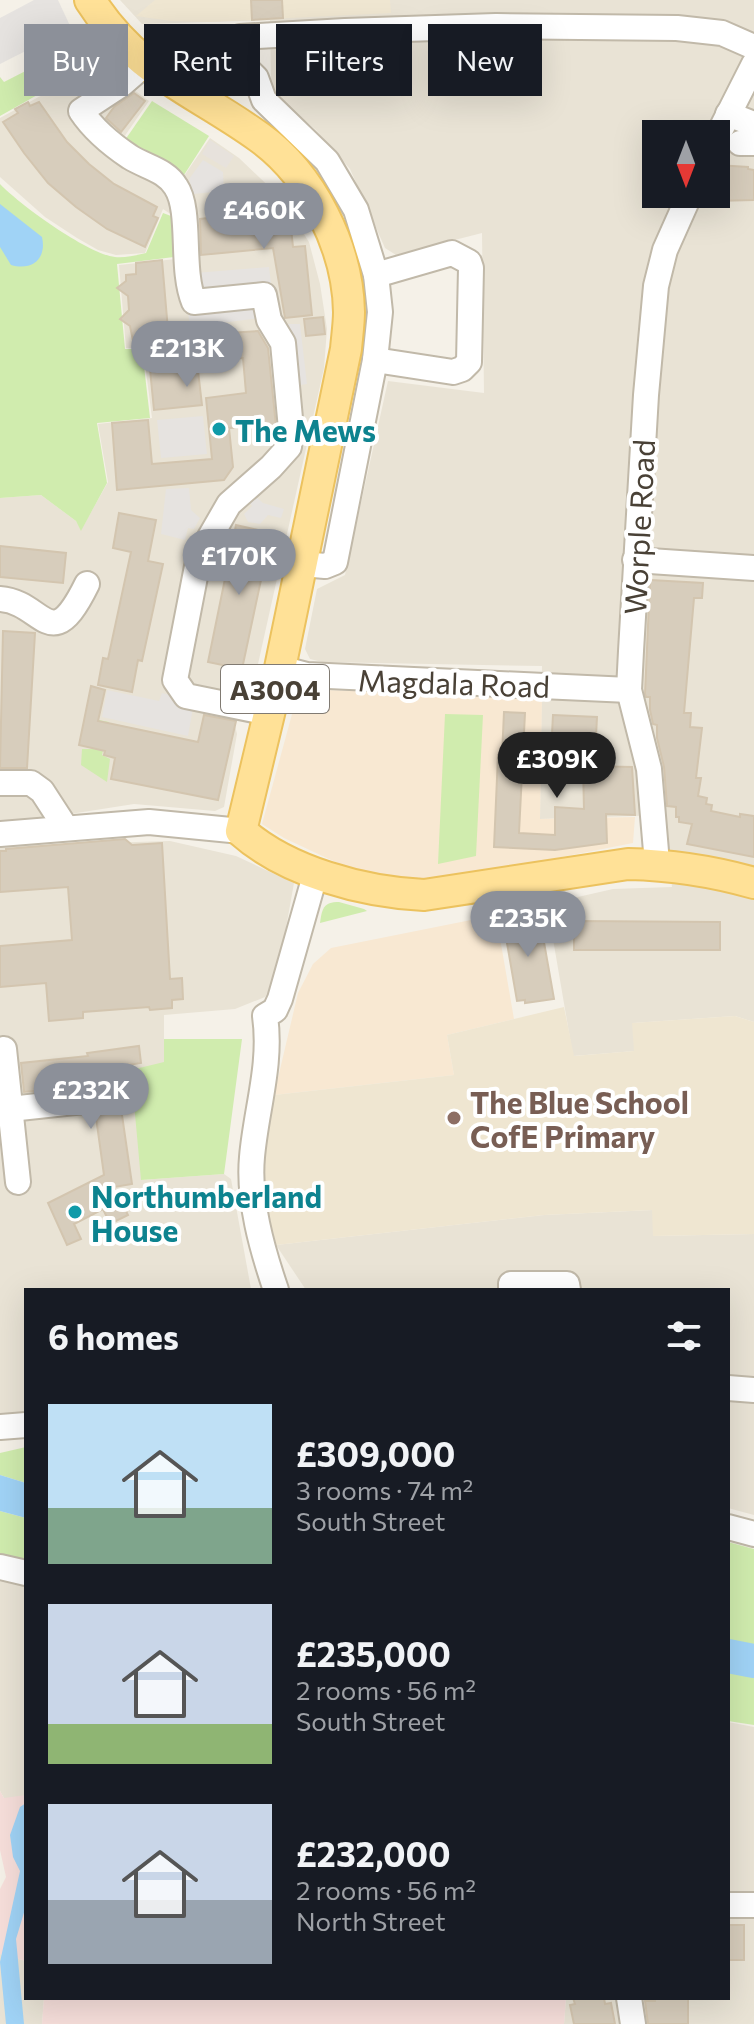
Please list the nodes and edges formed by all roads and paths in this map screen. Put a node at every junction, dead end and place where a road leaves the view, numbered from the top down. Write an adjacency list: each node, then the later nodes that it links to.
1 (90, 0): 4 (main road, A3004)
2 (260, 40): 3 (street)
3 (754, 47)
4 (144, 63)
5 (754, 64): 9 (street)
6 (144, 65): 20 (street)
7 (260, 89): 11 (street)
8 (193, 96): 14 (main road, A3004)
9 (742, 129)
10 (684, 208): 13 (street, Worple Road)
11 (376, 275): 12 (street); 12 (street)
12 (375, 360): 14 (street)
13 (635, 560): 15 (street); 19 (street, Worple Road)
14 (302, 564): 18 (main road, A3004)
15 (754, 568)
16 (87, 584): 17 (street)
17 (0, 599)
18 (280, 668): 19 (street, Magdala Road); 20 (main road, A3004)
19 (629, 690): 25 (street, Worple Road)
20 (269, 713): 23 (main road, A3004)
21 (0, 783): 22 (street)
22 (66, 828): 23 (street); 24 (street)
23 (241, 831): 26 (main road)
24 (0, 834)
25 (657, 863): 26 (main road); 27 (main road)
26 (316, 872): 32 (street)
27 (754, 883)
28 (4, 1049): 30 (street)
29 (84, 1101): 30 (street)
30 (10, 1109): 31 (street)
31 (18, 1182)
32 (275, 1288)
33 (511, 1288): 34 (street)
34 (568, 1288)
35 (730, 1388): 36 (street)
36 (754, 1390)
37 (24, 1425): 38 (street)
38 (0, 1427)
39 (730, 1528): 40 (street)
40 (754, 1534)
41 (0, 1567): 42 (street)
42 (24, 1573)
43 (730, 1905): 44 (street)
44 (754, 1905)
45 (629, 2000): 46 (street)
46 (633, 2024)

